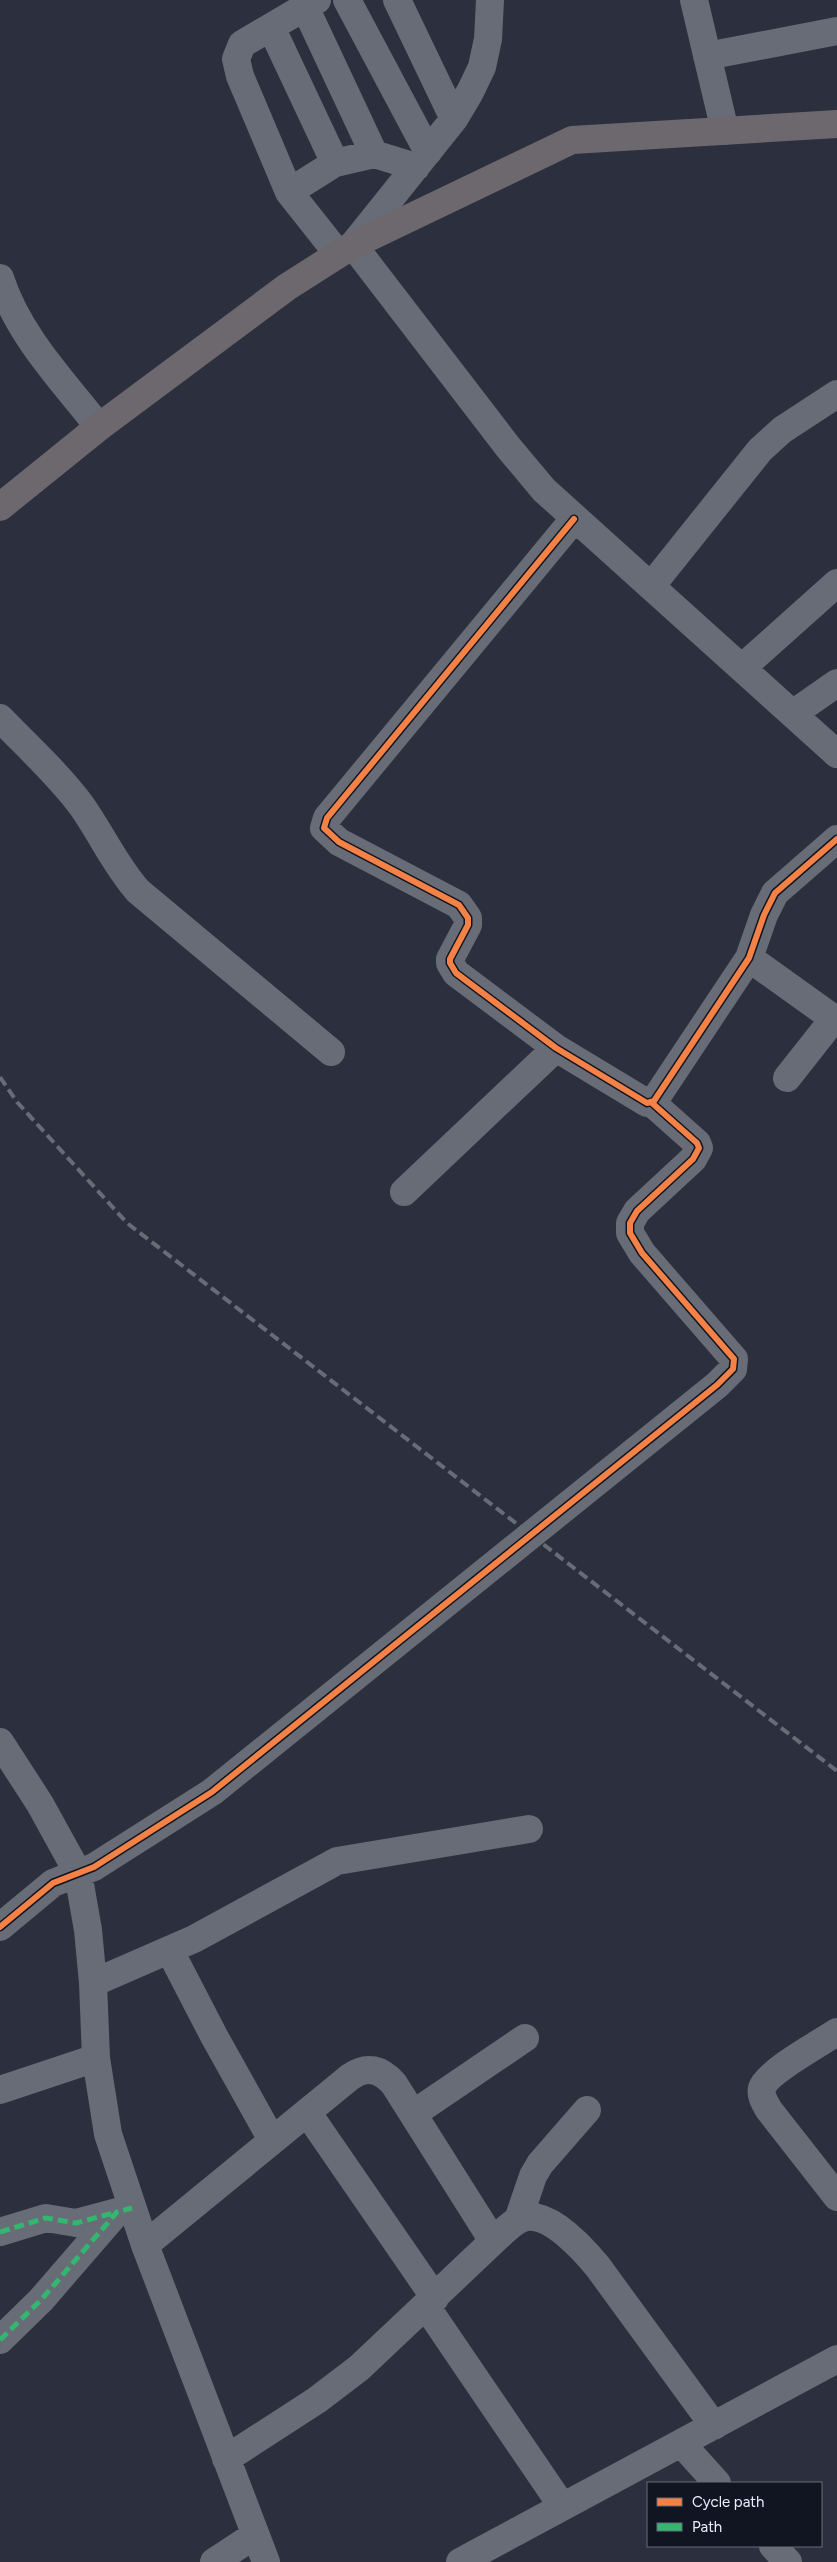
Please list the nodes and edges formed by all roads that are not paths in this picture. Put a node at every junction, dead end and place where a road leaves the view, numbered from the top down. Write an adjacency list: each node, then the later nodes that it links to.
1 (347, 0): 13 (street)
2 (397, 0): 9 (street)
3 (490, 0): 9 (street)
4 (694, 0): 8 (street)
5 (311, 4): 6 (street); 12 (street)
6 (271, 27): 14 (street); 15 (street)
7 (837, 31): 8 (street)
8 (707, 56): 11 (street)
9 (454, 119): 13 (street)
10 (837, 124): 11 (main road)
11 (725, 130): 16 (main road)
12 (374, 154): 13 (street); 14 (street)
13 (422, 159): 16 (street)
14 (335, 163): 15 (street)
15 (289, 192): 16 (street)
16 (346, 250): 19 (main road); 21 (street)
17 (0, 278): 19 (street)
18 (837, 394): 23 (street)
19 (99, 427): 20 (main road)
20 (0, 507)
21 (574, 519): 23 (street); 31 (street)
22 (837, 582): 24 (street)
23 (652, 585): 24 (street)
24 (743, 667): 26 (street)
25 (837, 683): 26 (street)
26 (794, 712): 28 (street)
27 (0, 718): 32 (street)
28 (837, 754)
29 (837, 839): 30 (street)
30 (749, 958): 33 (street); 34 (street)
31 (556, 1048): 34 (street); 35 (street)
32 (331, 1052)
33 (787, 1078)
34 (652, 1103): 38 (street)
35 (404, 1192)
36 (4, 1759): 38 (street)
37 (528, 1829): 40 (street)
38 (78, 1874): 39 (street); 41 (street)
39 (0, 1928)
40 (170, 1951): 41 (street); 49 (street)
41 (93, 1983): 44 (street)
42 (837, 2032): 50 (street)
43 (525, 2038): 48 (street)
44 (96, 2058): 45 (street); 51 (street)
45 (0, 2090)
46 (588, 2110): 52 (street)
47 (306, 2112): 48 (street); 49 (street); 56 (street)
48 (413, 2114): 54 (street)
49 (272, 2140): 55 (street)
50 (837, 2197)
51 (125, 2210): 53 (street); 55 (street); 57 (street)
52 (518, 2220): 54 (street); 59 (street)
53 (0, 2232)
54 (493, 2241): 56 (street)
55 (144, 2245): 61 (street)
56 (430, 2302): 61 (street); 63 (street)
57 (0, 2340)
58 (837, 2359): 59 (street)
59 (714, 2426): 60 (street)
60 (681, 2443): 62 (street); 63 (street)
61 (226, 2459): 64 (street)
62 (716, 2482)
63 (562, 2506): 68 (street)
64 (255, 2535): 66 (street); 67 (street)
65 (774, 2547): 69 (street)
66 (214, 2562)
67 (266, 2562)
68 (460, 2562)
69 (788, 2562)

